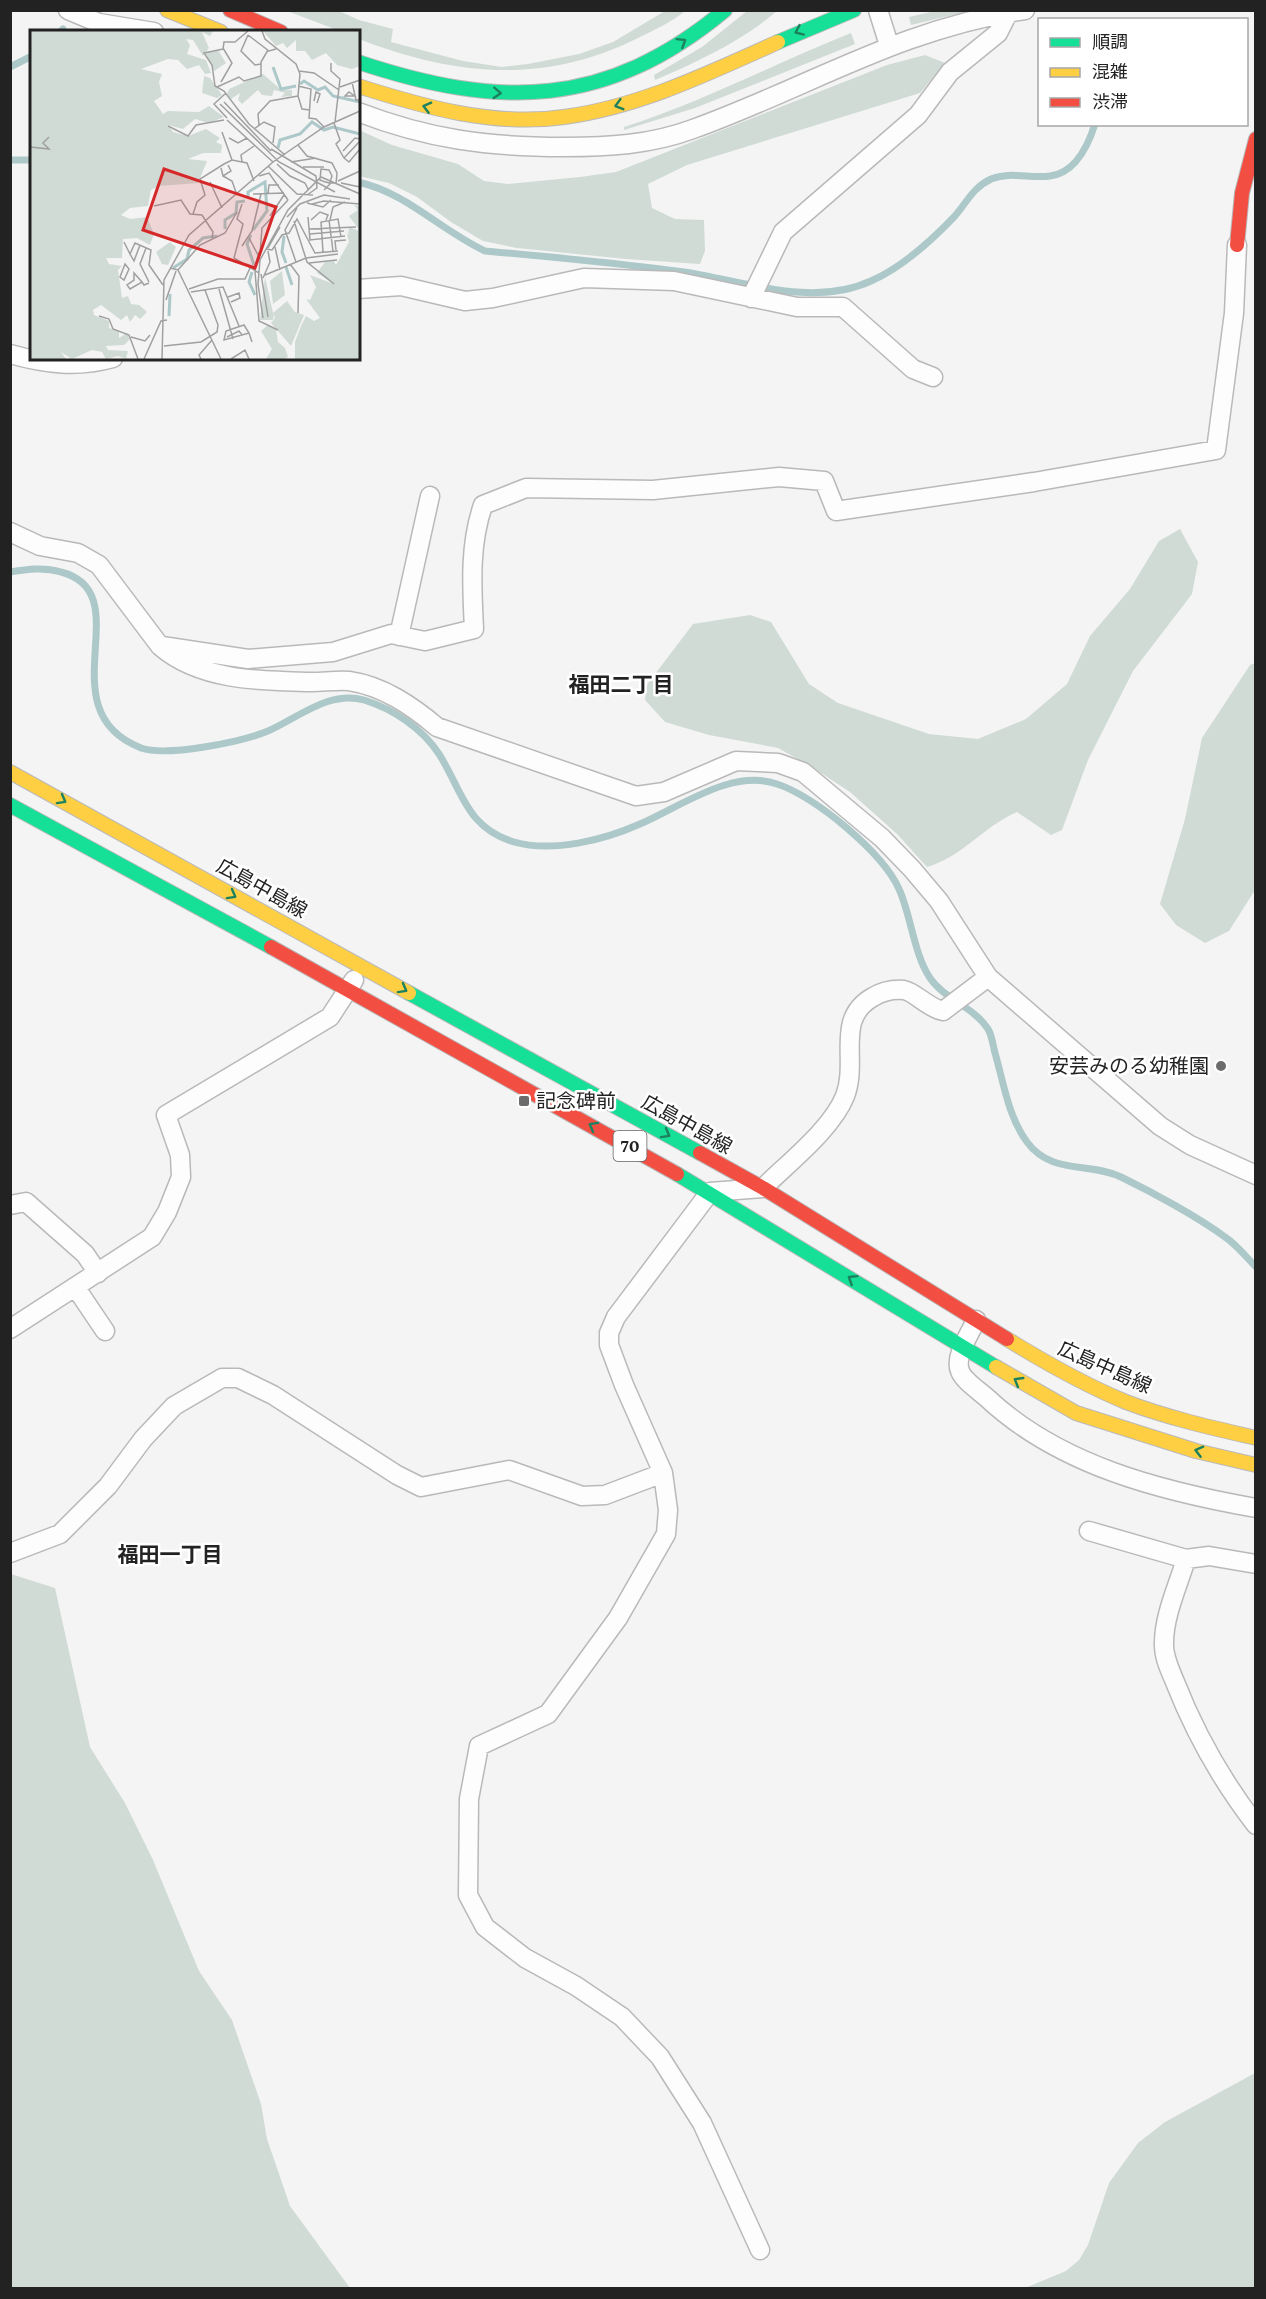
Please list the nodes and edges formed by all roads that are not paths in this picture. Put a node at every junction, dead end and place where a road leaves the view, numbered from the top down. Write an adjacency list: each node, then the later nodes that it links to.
1 (68, 10): 8 (street)
2 (167, 10): 9 (main road)
3 (230, 10): 10 (main road)
4 (725, 10): 12 (main road, one-way to 4)
5 (854, 10): 13 (main road, one-way to 13)
6 (1017, 12): 11 (street); 18 (street)
7 (880, 17): 11 (street)
8 (142, 30)
9 (215, 30)
10 (276, 30)
11 (889, 45): 14 (street)
12 (360, 63)
13 (360, 87)
14 (360, 113)
15 (1256, 139): 16 (main road)
16 (1237, 245): 26 (street)
17 (360, 289): 18 (street)
18 (751, 298): 23 (street)
19 (10, 354): 20 (street)
20 (30, 359)
21 (32, 360): 22 (street)
22 (100, 360)
23 (933, 377)
24 (430, 496): 26 (street)
25 (10, 532): 27 (street)
26 (399, 636): 27 (street)
27 (160, 646): 32 (street)
28 (10, 772): 29 (main road, 広島中島線 / 70)
29 (35, 786): 30 (street); 31 (main road, 広島中島線 / 70, one-way to 31)
30 (13, 811): 33 (main road, 70)
31 (362, 966): 33 (street); 34 (main road, 広島中島線 / 70, one-way to 34)
32 (988, 976): 35 (street); 36 (street)
33 (350, 990): 37 (main road, 70, one-way to 33); 39 (street)
34 (724, 1167): 36 (main road, 広島中島線 / 70); 37 (street)
35 (1256, 1175)
36 (763, 1188): 37 (street); 41 (main road, 広島中島線 / 70)
37 (710, 1192): 44 (main road, 70, one-way to 37); 47 (street)
38 (10, 1205): 39 (street)
39 (98, 1273): 40 (street)
40 (76, 1288): 42 (street); 43 (street)
41 (976, 1320): 44 (street); 45 (main road, 広島中島線 / 70)
42 (10, 1329)
43 (105, 1331)
44 (963, 1347): 46 (main road, 70, one-way to 44); 48 (street)
45 (1256, 1438)
46 (1256, 1465)
47 (663, 1473): 50 (street); 54 (street)
48 (1256, 1508)
49 (1089, 1531): 51 (street)
50 (10, 1553)
51 (1186, 1559): 52 (street); 53 (street)
52 (1256, 1564)
53 (1256, 1825)
54 (760, 2250)

